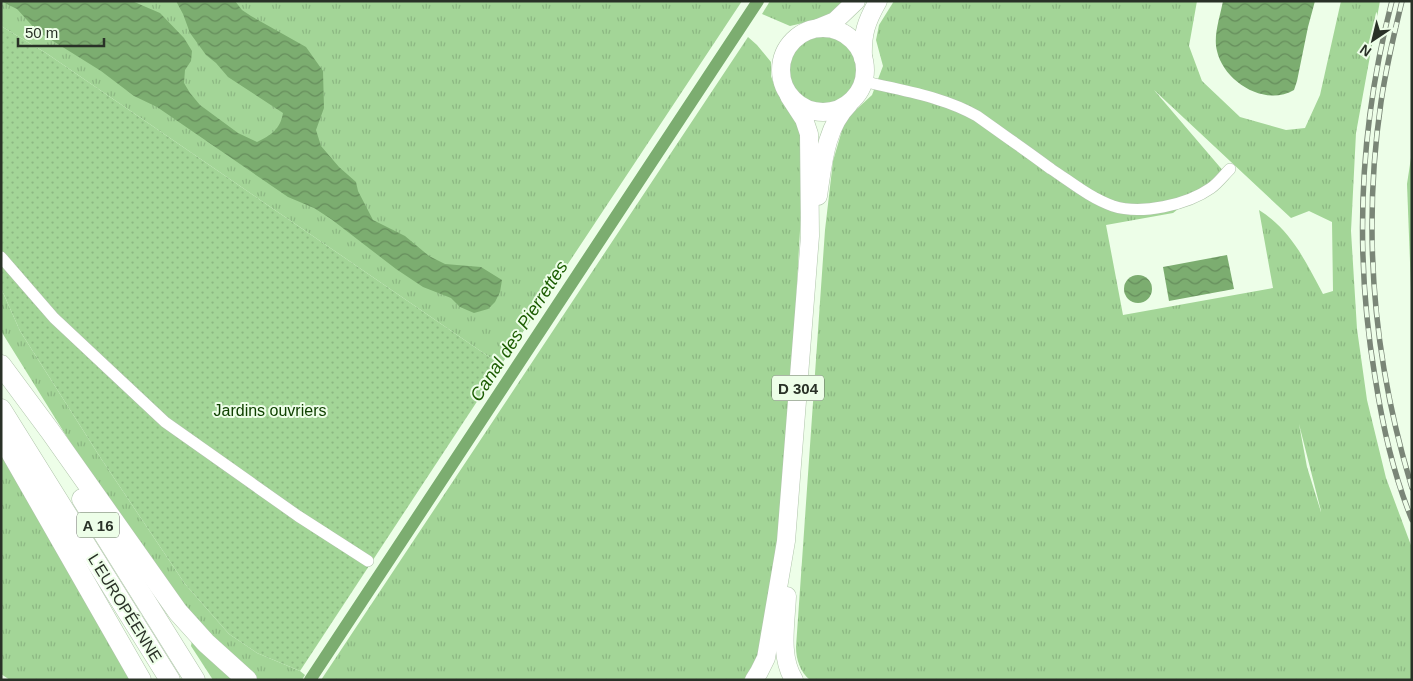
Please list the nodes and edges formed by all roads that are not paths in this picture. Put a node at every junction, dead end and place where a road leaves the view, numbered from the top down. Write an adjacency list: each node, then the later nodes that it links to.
1 (856, 1): 3 (main road)
2 (878, 1): 4 (main road)
3 (812, 30): 4 (main road); 6 (main road)
4 (864, 61): 5 (main road)
5 (863, 82): 7 (main road); 8 (street)
6 (789, 96): 7 (main road); 9 (main road, D 304)
7 (849, 103): 9 (main road, D 304)
8 (1230, 169)
9 (810, 236): 15 (main road, D 304)
10 (1, 257): 16 (street)
11 (1, 365): 20 (highway)
12 (1, 370): 19 (highway, L'EUROPÉENNE / A 16)
13 (1, 409): 18 (highway, L'EUROPÉENNE / A 16)
14 (1, 435): 17 (highway)
15 (786, 541): 21 (main road, D 304); 22 (main road, D 304)
16 (368, 561)
17 (141, 680)
18 (170, 680)
19 (195, 680)
20 (247, 680)
21 (754, 680)
22 (794, 680)

